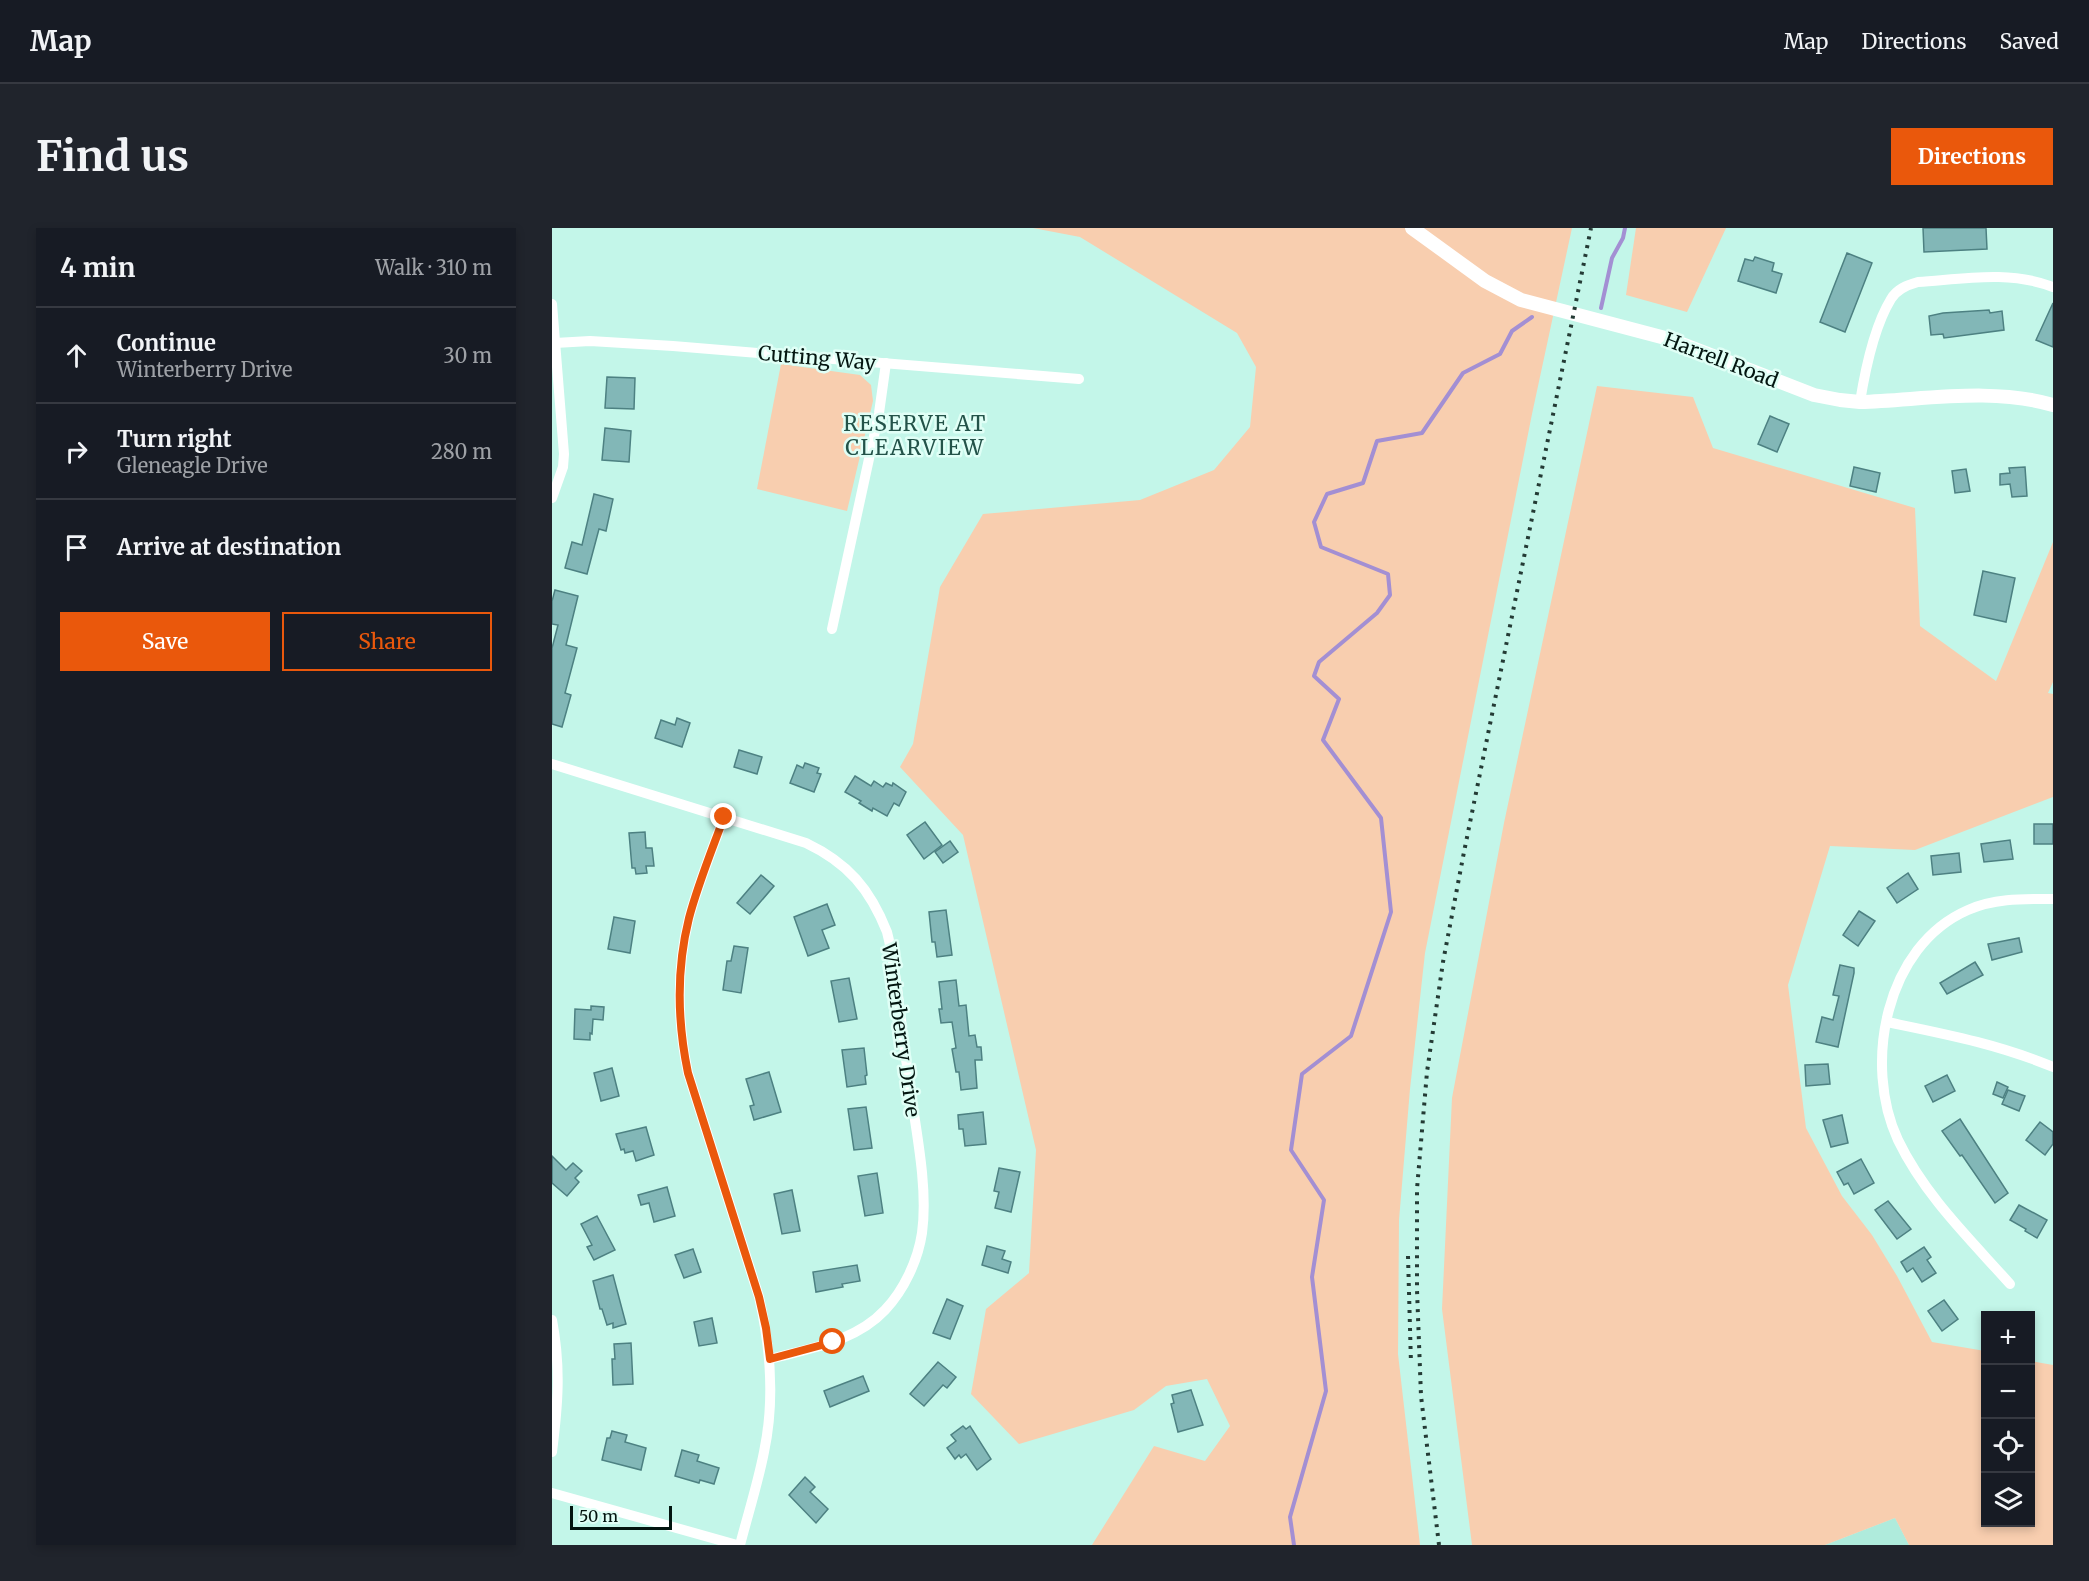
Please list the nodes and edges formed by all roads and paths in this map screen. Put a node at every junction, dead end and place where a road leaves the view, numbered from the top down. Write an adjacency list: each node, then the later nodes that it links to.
1 (1412, 228): 7 (street, Harrell Road)
2 (2053, 287): 7 (street)
3 (552, 304): 4 (street)
4 (555, 343): 5 (street, Cutting Way); 9 (street)
5 (886, 363): 6 (street, Cutting Way); 10 (street)
6 (1079, 380)
7 (1860, 402): 8 (street, Harrell Road)
8 (2053, 405)
9 (552, 498)
10 (832, 629)
11 (552, 764): 12 (street, Winterberry Drive)
12 (724, 817): 18 (street); 18 (street, Winterberry Drive)
13 (2053, 899): 14 (street)
14 (1887, 1022): 15 (street); 16 (street)
15 (2053, 1067)
16 (2010, 1284)
17 (552, 1320): 19 (street)
18 (770, 1359): 21 (street)
19 (552, 1452)
20 (552, 1493): 21 (street)
21 (739, 1545)

